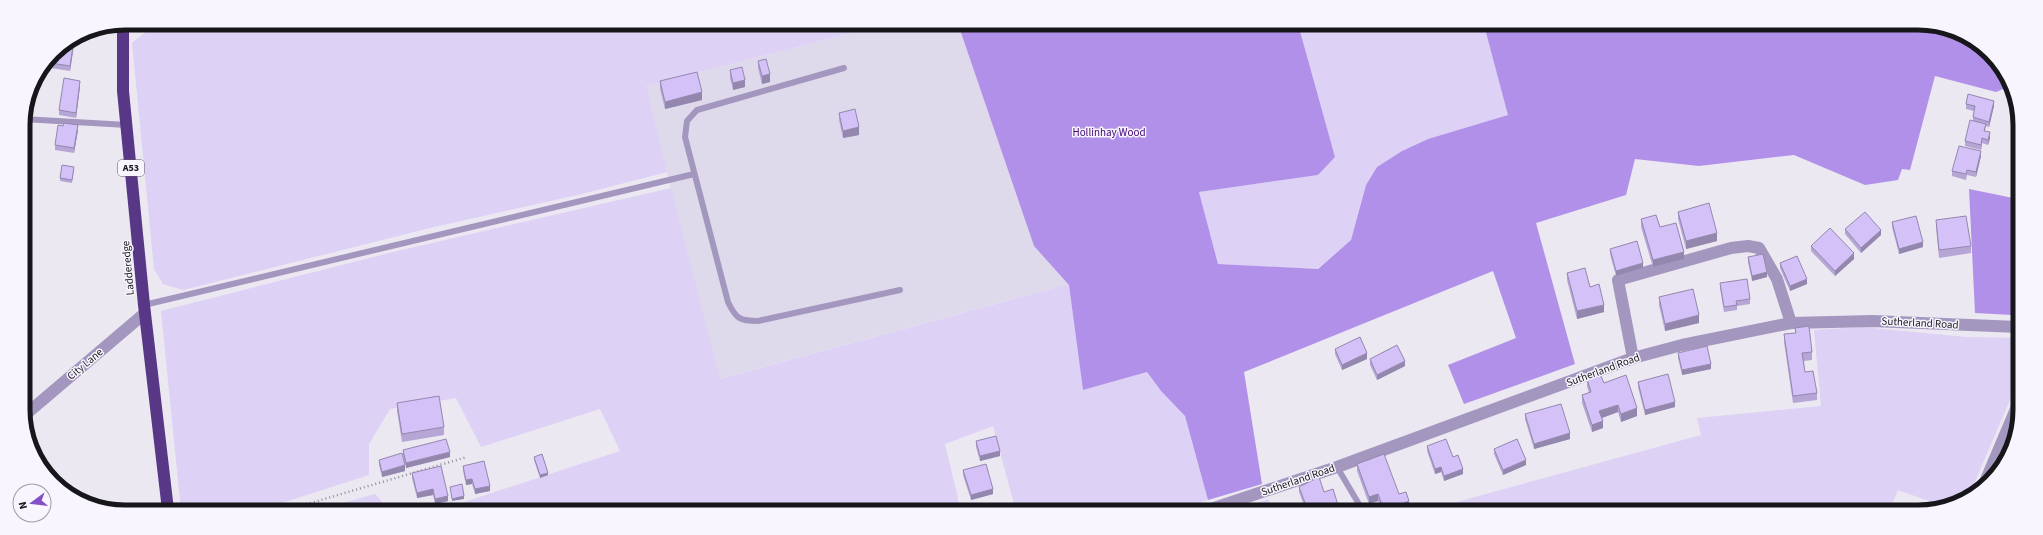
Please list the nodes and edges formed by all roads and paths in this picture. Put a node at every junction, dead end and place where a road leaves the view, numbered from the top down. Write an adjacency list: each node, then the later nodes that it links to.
1 (123, 30): 4 (highway, Ladderedge / A53)
2 (844, 68): 5 (lane)
3 (30, 119): 4 (lane)
4 (127, 125): 7 (highway, Ladderedge / A53)
5 (694, 174): 6 (lane); 7 (lane)
6 (900, 290)
7 (145, 309): 11 (street, City Lane); 16 (highway, Ladderedge / A53)
8 (1791, 323): 9 (street, Sutherland Road); 10 (street, Sutherland Road); 10 (street)
9 (2013, 327)
10 (1633, 358): 14 (street, Sutherland Road)
11 (30, 411)
12 (2013, 416): 15 (street)
13 (467, 457): 17 (path)
14 (1337, 467): 18 (street, Sutherland Road); 19 (lane)
15 (1989, 473)
16 (167, 505)
17 (304, 505)
18 (1223, 505)
19 (1359, 505)

